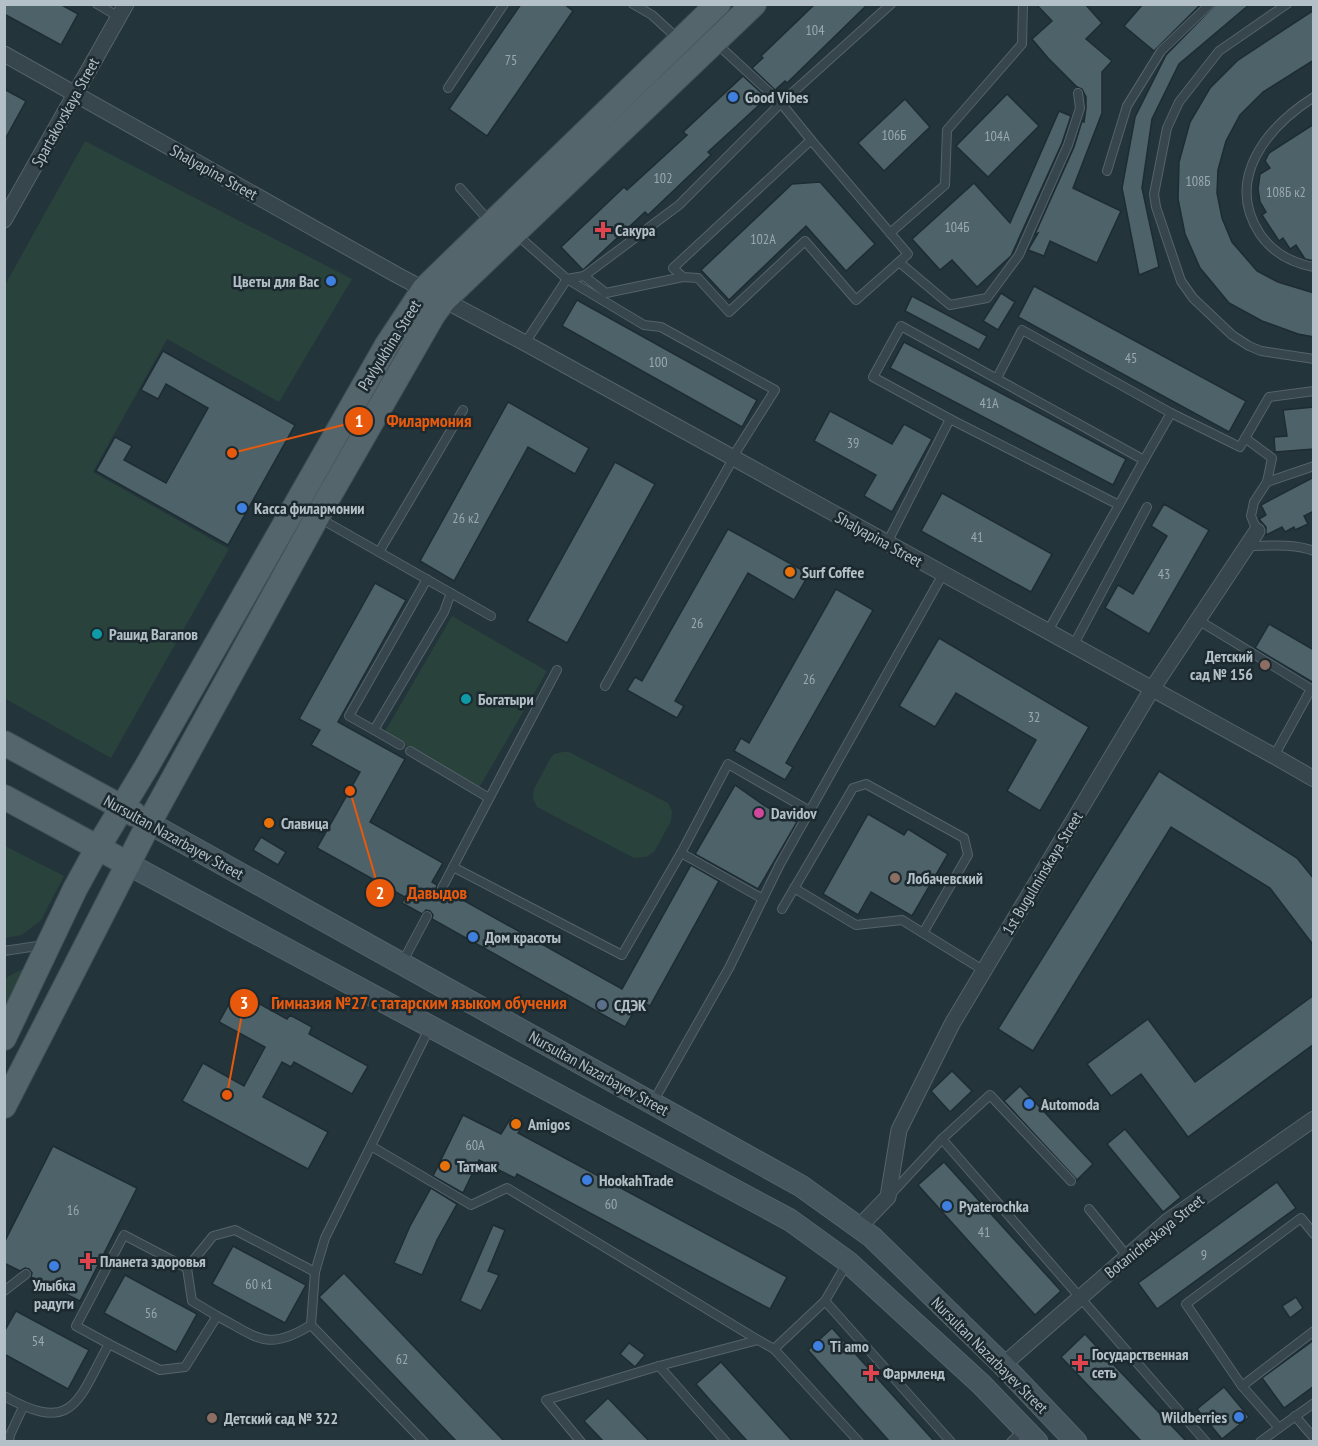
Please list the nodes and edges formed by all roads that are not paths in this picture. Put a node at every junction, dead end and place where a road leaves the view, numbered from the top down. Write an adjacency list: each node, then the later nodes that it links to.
1 (97, 4): 10 (lane)
2 (504, 4): 14 (lane)
3 (633, 4): 11 (lane)
4 (718, 4): 11 (main road, Pavlyukhina Street)
5 (754, 4): 12 (main road, Pavlyukhina Street)
6 (891, 4): 18 (lane)
7 (1023, 4): 25 (lane)
8 (1210, 4): 20 (lane)
9 (1287, 4): 33 (lane)
10 (122, 11): 15 (street, Spartakovskaya Street)
11 (681, 41): 23 (main road, Pavlyukhina Street)
12 (715, 42): 18 (lane); 24 (main road, Pavlyukhina Street)
13 (4, 54): 15 (street, Shalyapina Street)
14 (448, 88)
15 (75, 93): 22 (street, Spartakovskaya Street); 31 (street, Shalyapina Street)
16 (1078, 93): 26 (lane)
17 (1314, 97): 27 (lane)
18 (782, 103): 19 (lane); 28 (lane)
19 (812, 140): 25 (lane); 29 (lane)
20 (1107, 171)
21 (460, 188): 23 (lane)
22 (4, 220)
23 (492, 224): 31 (main road, Pavlyukhina Street)
24 (514, 233): 30 (lane); 31 (main road, Pavlyukhina Street)
25 (890, 233): 26 (lane)
26 (899, 262): 29 (lane)
27 (1314, 267)
28 (584, 276): 29 (lane); 30 (lane)
29 (683, 277)
30 (567, 279): 32 (lane); 40 (lane)
31 (434, 294): 32 (street, Shalyapina Street); 46 (main road, Pavlyukhina Street); 70 (main road, Pavlyukhina Street)
32 (525, 343): 40 (street, Shalyapina Street)
33 (1314, 359)
34 (997, 378): 37 (lane); 38 (lane); 41 (lane)
35 (1314, 391): 39 (lane)
36 (463, 410): 51 (lane)
37 (1171, 413): 39 (lane); 41 (lane)
38 (950, 419): 44 (lane); 48 (lane)
39 (1245, 438): 43 (lane)
40 (733, 458): 48 (street, Shalyapina Street); 60 (lane)
41 (1144, 460): 44 (lane)
42 (1314, 466): 43 (lane)
43 (1267, 482): 47 (lane)
44 (1119, 505): 57 (lane)
45 (1147, 507): 58 (lane)
46 (317, 517): 51 (lane); 72 (main road, Pavlyukhina Street)
47 (1257, 531): 49 (street, 1st Bugulminskaya Street)
48 (887, 543): 52 (street, Shalyapina Street)
49 (1246, 546): 50 (lane); 56 (street, 1st Bugulminskaya Street)
50 (1314, 551)
51 (379, 552): 53 (lane)
52 (942, 574): 57 (street, Shalyapina Street); 71 (lane)
53 (427, 579): 54 (lane); 62 (lane)
54 (451, 593): 55 (lane); 62 (lane)
55 (491, 616)
56 (1198, 620): 61 (street, 1st Bugulminskaya Street); 66 (lane)
57 (1048, 632): 58 (street, Shalyapina Street)
58 (1073, 646): 61 (street, Shalyapina Street)
59 (557, 670): 68 (lane)
60 (605, 686)
61 (1152, 689): 66 (street, Shalyapina Street); 86 (street, 1st Bugulminskaya Street)
62 (374, 730): 64 (lane)
63 (4, 743): 70 (main road, Nursultan Nazarbayev Street)
64 (400, 745)
65 (410, 751): 68 (lane)
66 (1274, 756): 67 (street, Shalyapina Street)
67 (1314, 779)
68 (489, 798): 76 (lane)
69 (6, 802): 73 (main road, Nursultan Nazarbayev Street)
70 (121, 808): 72 (main road, Nursultan Nazarbayev Street); 73 (main road, Pavlyukhina Street)
71 (810, 810): 74 (lane); 79 (lane)
72 (149, 823): 75 (main road, Pavlyukhina Street); 85 (main road, Nursultan Nazarbayev Street)
73 (97, 849): 75 (main road, Nursultan Nazarbayev Street); 83 (main road, Pavlyukhina Street)
74 (681, 853): 76 (lane); 79 (lane)
75 (128, 864): 87 (main road, Nursultan Nazarbayev Street); 90 (main road, Pavlyukhina Street)
76 (453, 867): 77 (lane)
77 (442, 888)
78 (794, 888): 80 (lane); 82 (lane); 82 (lane)
79 (763, 899): 89 (lane)
80 (782, 909)
81 (427, 916): 85 (lane)
82 (923, 933): 86 (lane)
83 (49, 945): 84 (lane); 88 (main road, Pavlyukhina Street)
84 (4, 951)
85 (402, 963): 89 (main road, Nursultan Nazarbayev Street)
86 (983, 970): 95 (street, 1st Bugulminskaya Street)
87 (431, 1025): 93 (lane); 100 (main road, Nursultan Nazarbayev Street)
88 (4, 1038)
89 (653, 1103): 97 (main road, Nursultan Nazarbayev Street)
90 (4, 1106)
91 (1314, 1119): 99 (street, Botanicheskaya Street)
92 (942, 1139): 94 (lane); 95 (lane); 105 (lane)
93 (371, 1146): 102 (lane); 110 (lane)
94 (1071, 1181)
95 (888, 1197): 97 (street)
96 (1089, 1209): 99 (lane)
97 (859, 1227): 113 (main road, Nursultan Nazarbayev Street)
98 (1314, 1234): 115 (lane)
99 (1127, 1256): 105 (street, Botanicheskaya Street)
100 (848, 1262): 106 (lane); 121 (main road, Nursultan Nazarbayev Street)
101 (187, 1268): 102 (lane); 107 (lane); 111 (lane)
102 (315, 1272): 108 (lane)
103 (26, 1274): 104 (lane)
104 (4, 1291)
105 (1079, 1297): 113 (street, Botanicheskaya Street); 130 (lane)
106 (825, 1301): 112 (lane); 128 (lane)
107 (217, 1316): 108 (lane); 111 (lane)
108 (311, 1325): 124 (lane)
109 (1314, 1331): 115 (lane)
110 (759, 1340): 112 (lane); 114 (lane)
111 (109, 1344): 118 (lane)
112 (774, 1349): 127 (lane)
113 (1003, 1365): 129 (main road, Nursultan Nazarbayev Street)
114 (659, 1366): 125 (lane); 126 (lane)
115 (1242, 1386): 120 (lane)
116 (4, 1396): 118 (lane)
117 (1314, 1403): 119 (lane)
118 (23, 1407): 123 (lane)
119 (1295, 1416): 120 (lane); 122 (lane)
120 (1279, 1428): 131 (lane)
121 (1024, 1437)
122 (1314, 1438)
123 (9, 1442)
124 (424, 1442)
125 (581, 1442)
126 (726, 1442)
127 (860, 1442)
128 (951, 1442)
129 (1076, 1442)
130 (1206, 1442)
131 (1260, 1442)

